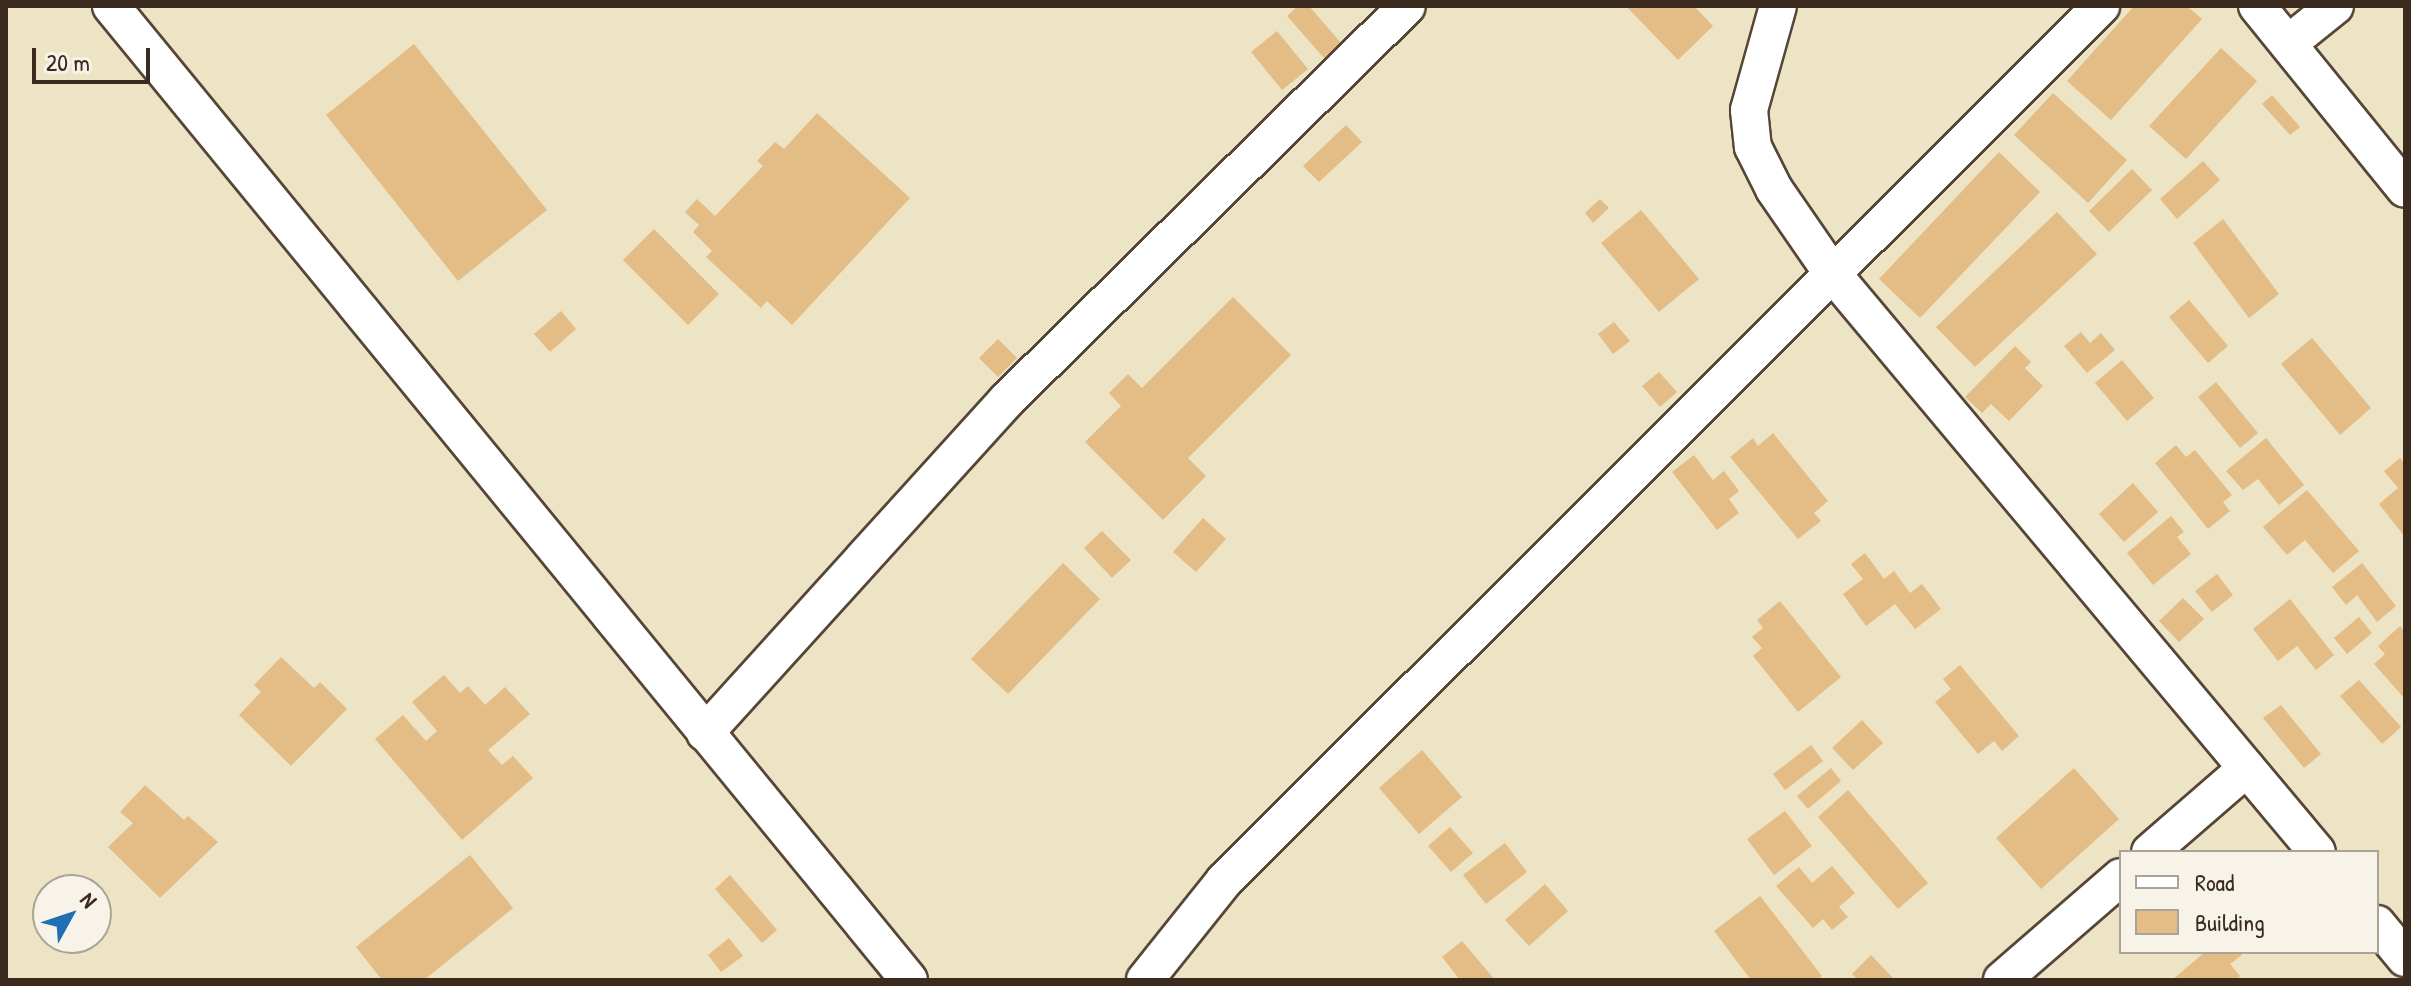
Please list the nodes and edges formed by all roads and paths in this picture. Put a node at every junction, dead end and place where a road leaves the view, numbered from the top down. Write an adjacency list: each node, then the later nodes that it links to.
1 (111, 6): 10 (street)
2 (1407, 6): 10 (street)
3 (1778, 6): 9 (street)
4 (2101, 6): 9 (street)
5 (2257, 6): 7 (street)
6 (2335, 6): 7 (street)
7 (2289, 43): 8 (street)
8 (2405, 189)
9 (1832, 273): 11 (street); 18 (street)
10 (705, 733): 17 (street)
11 (2247, 768): 12 (street); 13 (street)
12 (2152, 850)
13 (2315, 850)
14 (2119, 879): 19 (street)
15 (2379, 926): 16 (street)
16 (2405, 958)
17 (909, 980)
18 (1145, 980)
19 (2002, 980)

